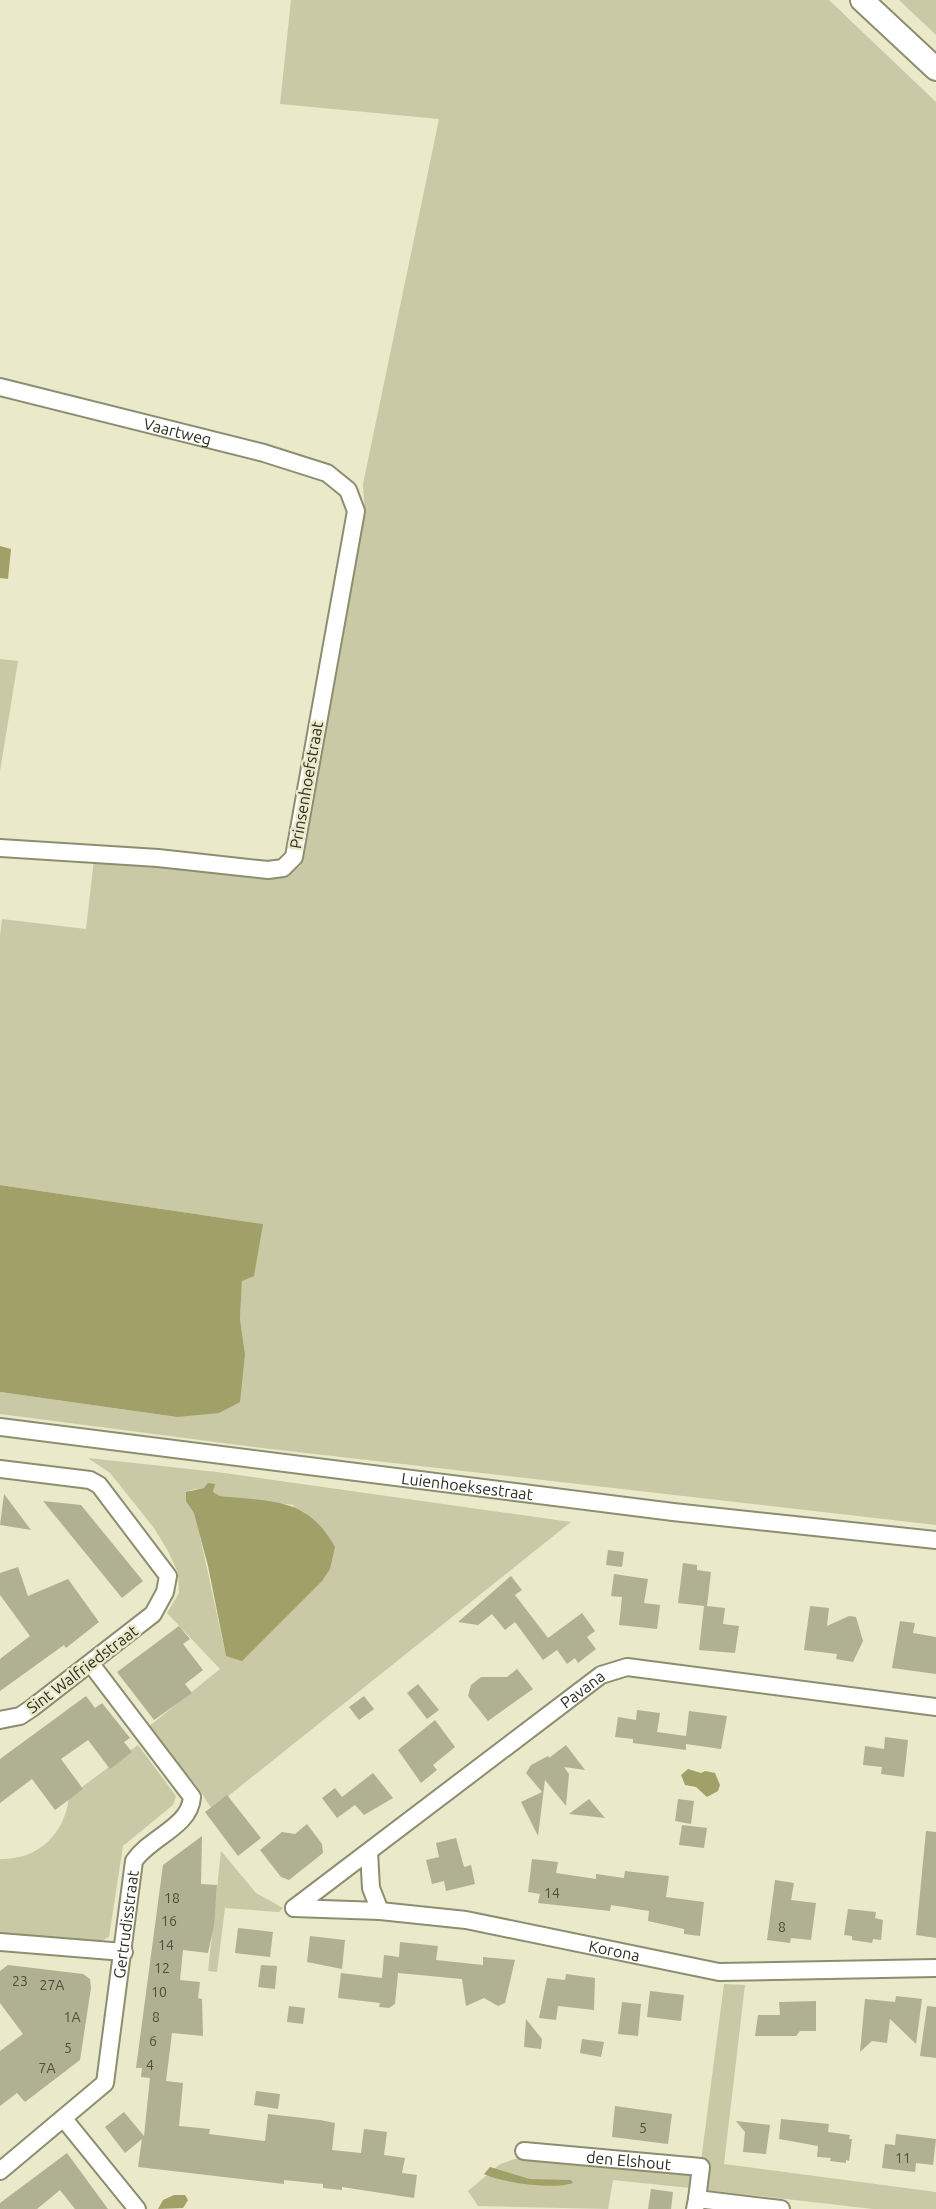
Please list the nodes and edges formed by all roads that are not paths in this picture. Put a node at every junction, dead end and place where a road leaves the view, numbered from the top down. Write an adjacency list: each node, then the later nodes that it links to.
1 (862, 0): 2 (main road)
2 (936, 69)
3 (0, 387): 4 (street, Vaartweg)
4 (348, 490): 5 (street, Prinsenhoefstraat)
5 (0, 848)
6 (0, 1427): 8 (street, Luienhoeksestraat)
7 (0, 1469): 9 (street, Sint Walfriedstraat)
8 (936, 1540)
9 (91, 1664): 11 (street, Sint Walfriedstraat); 16 (street, Gertrudisstraat)
10 (936, 1707): 12 (street, Pavana)
11 (0, 1720)
12 (369, 1852): 13 (street, Pavana); 14 (street)
13 (294, 1908): 14 (street, Korona)
14 (380, 1911): 17 (street, Korona)
15 (0, 1942): 16 (street)
16 (124, 1952): 18 (street, Gertrudisstraat)
17 (936, 1968)
18 (64, 2119): 20 (street, Gertrudisstraat); 22 (street)
19 (524, 2151): 21 (street, den Elshout)
20 (0, 2171)
21 (696, 2204): 23 (street, den Elshout)
22 (137, 2209)
23 (781, 2209)

